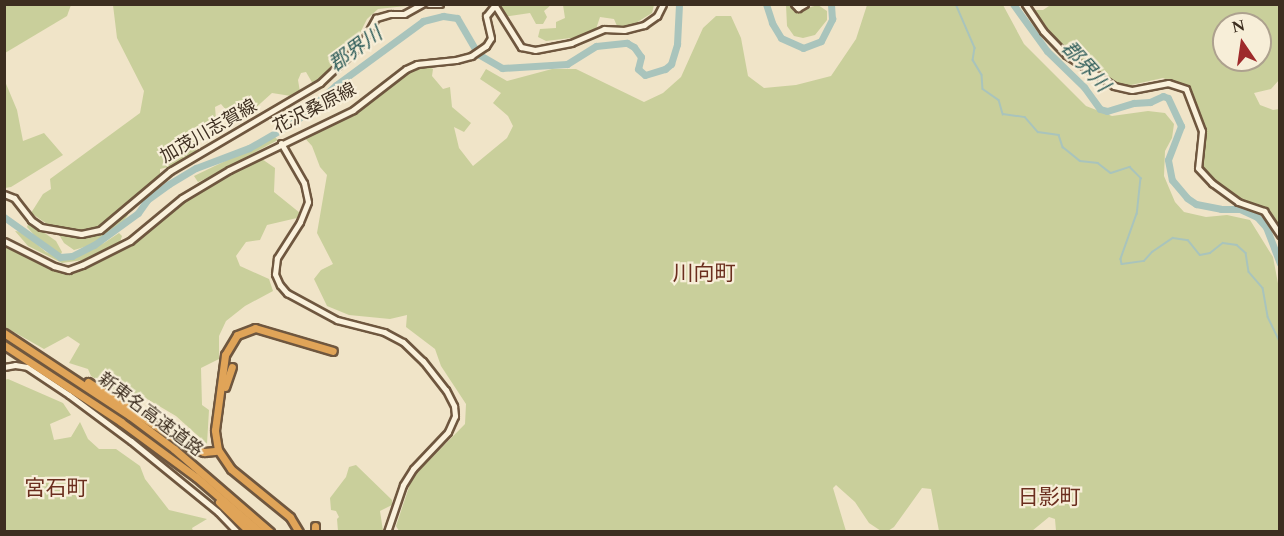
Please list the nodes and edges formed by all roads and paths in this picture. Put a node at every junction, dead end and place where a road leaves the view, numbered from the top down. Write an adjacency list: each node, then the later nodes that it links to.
1 (422, 4): 10 (main road, 加茂川志賀線)
2 (429, 4): 3 (main road)
3 (440, 4)
4 (663, 4): 8 (main road, 花沢桑原線)
5 (794, 4): 6 (main road)
6 (805, 4)
7 (1025, 4): 11 (main road)
8 (494, 5): 9 (main road, 花沢桑原線)
9 (281, 143): 12 (main road, 花沢桑原線); 26 (main road)
10 (4, 194)
11 (1280, 235)
12 (4, 241)
13 (4, 333): 16 (highway, 新東名高速道路)
14 (4, 345): 20 (highway, 新東名高速道路)
15 (333, 351): 25 (highway)
16 (36, 353): 19 (highway); 24 (highway, 新東名高速道路)
17 (4, 367): 21 (main road)
18 (232, 367): 25 (highway)
19 (215, 451)
20 (196, 477): 22 (highway); 23 (highway, 新東名高速道路)
21 (237, 531)
22 (250, 531)
23 (260, 531)
24 (270, 531)
25 (302, 531)
26 (387, 531)

